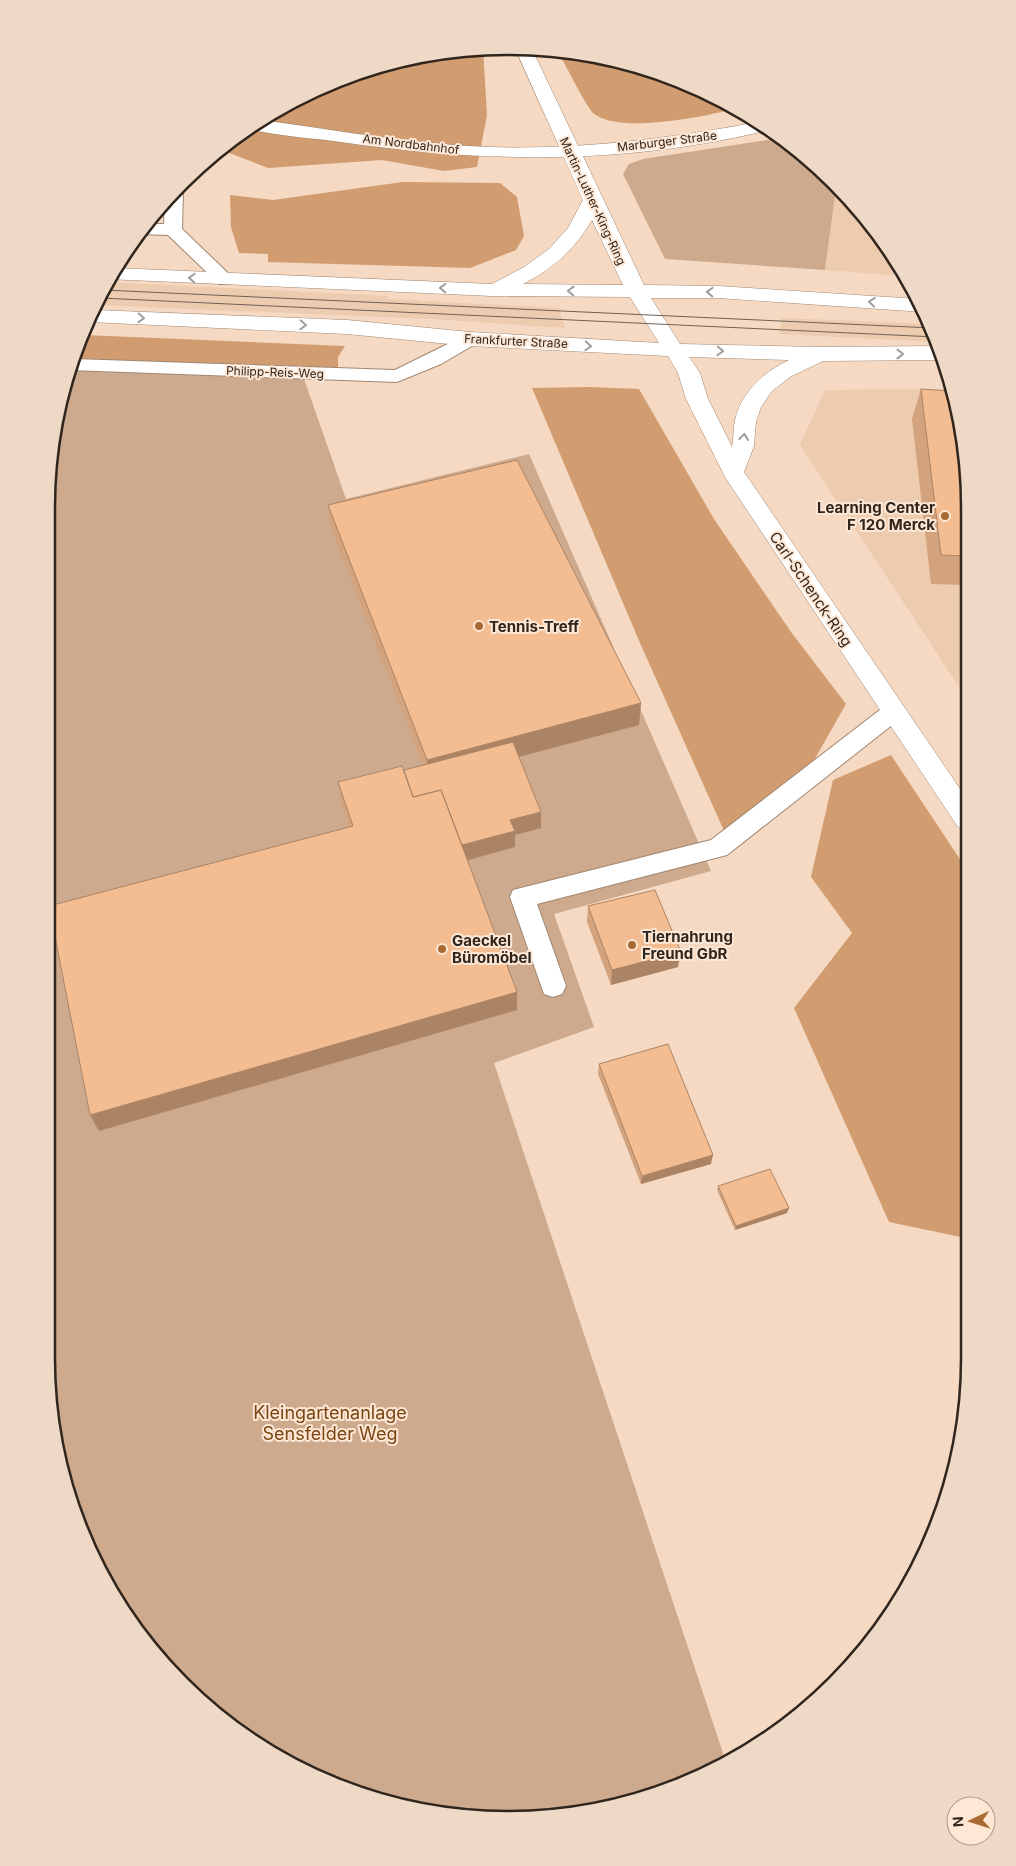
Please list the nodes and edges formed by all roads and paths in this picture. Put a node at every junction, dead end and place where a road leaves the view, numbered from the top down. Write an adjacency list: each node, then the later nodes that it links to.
1 (526, 56): 4 (main road, Martin-Luther-King-Ring)
2 (264, 126): 4 (main road, Am Nordbahnhof)
3 (754, 128): 4 (main road, Marburger Straße)
4 (569, 150): 5 (main road, Martin-Luther-King-Ring)
5 (592, 201): 11 (main road); 12 (main road, Martin-Luther-King-Ring)
6 (174, 202): 8 (lane)
7 (151, 229): 8 (lane)
8 (173, 230): 10 (lane)
9 (120, 275): 10 (main road, one-way to 9)
10 (225, 280): 11 (main road, one-way to 10)
11 (492, 290): 12 (main road, one-way to 11)
12 (637, 292): 13 (main road, one-way to 12); 16 (main road, Martin-Luther-King-Ring)
13 (913, 305)
14 (98, 316): 15 (main road, Frankfurter Straße, one-way to 15)
15 (470, 339): 16 (main road, Frankfurter Straße, one-way to 16); 19 (lane, Philipp-Reis-Weg)
16 (672, 350): 17 (main road, Frankfurter Straße, one-way to 17); 20 (main road, Carl-Schenck-Ring)
17 (822, 354): 18 (main road, Frankfurter Straße, one-way to 18); 20 (main road, one-way to 17)
18 (934, 354)
19 (78, 365)
20 (733, 472): 21 (main road, Carl-Schenck-Ring)
21 (893, 712): 22 (main road, Carl-Schenck-Ring); 23 (lane)
22 (961, 811)
23 (553, 986)

